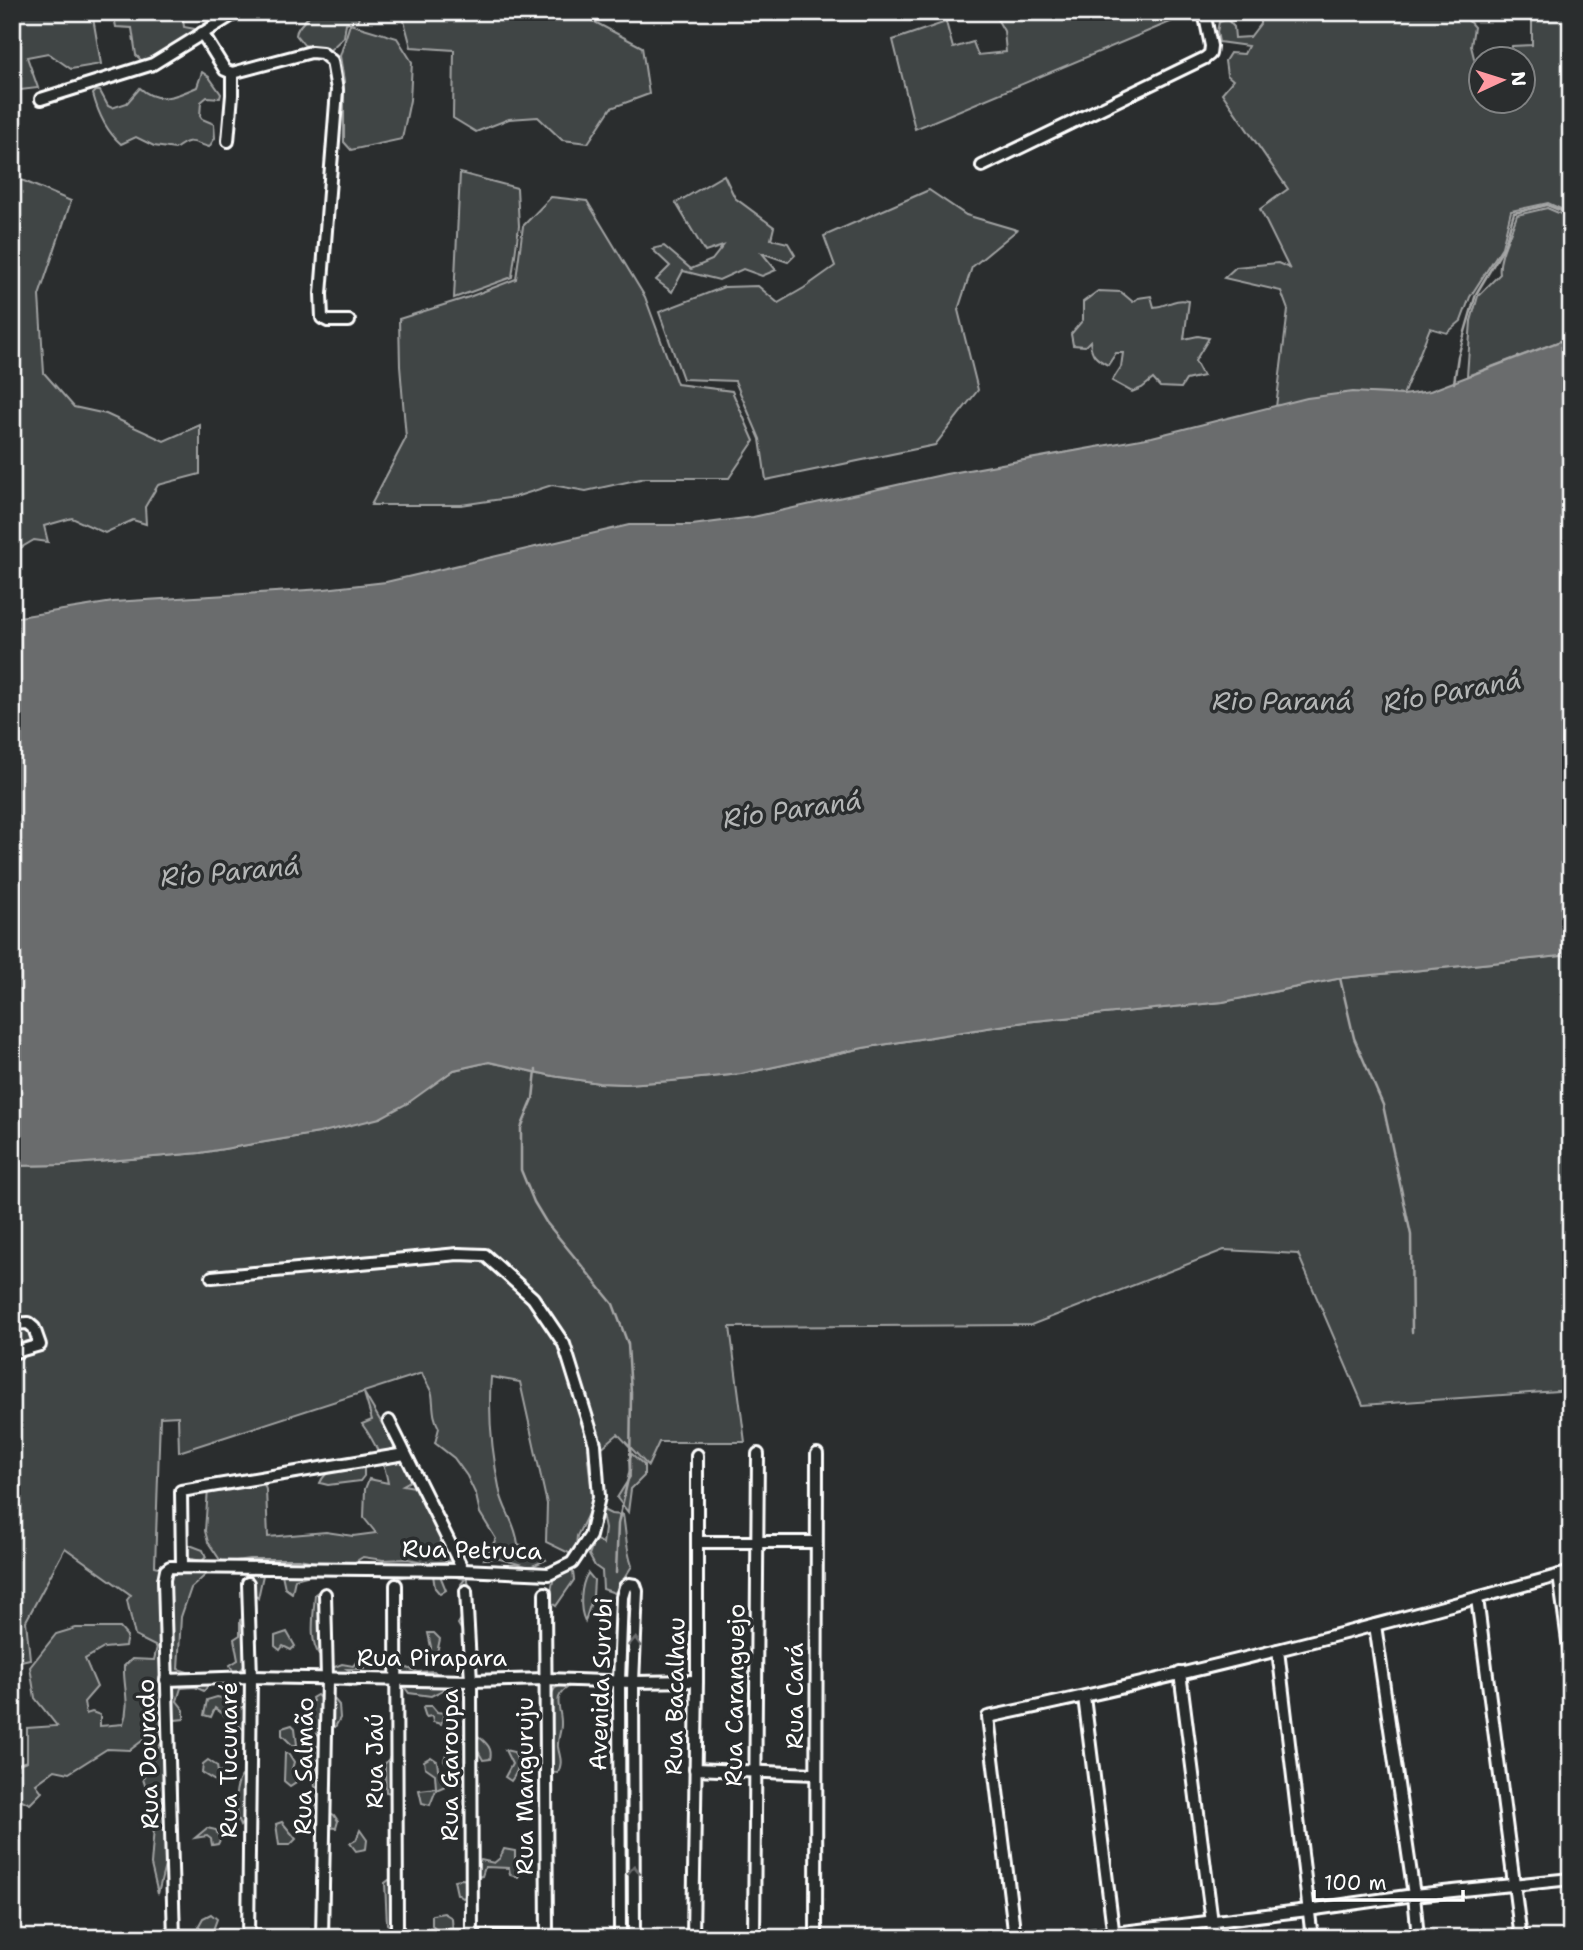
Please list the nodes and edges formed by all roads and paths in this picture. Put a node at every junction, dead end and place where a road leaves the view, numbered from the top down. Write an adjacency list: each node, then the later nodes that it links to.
1 (237, 12): 3 (street)
2 (1204, 12): 7 (street)
3 (202, 33): 4 (street); 5 (street)
4 (232, 73): 6 (street); 8 (street)
5 (41, 99)
6 (228, 141)
7 (982, 166)
8 (349, 321)
9 (212, 1278): 22 (street, Rua Petruca)
10 (12, 1324): 11 (street)
11 (12, 1353)
12 (389, 1421): 13 (street)
13 (405, 1454): 20 (street); 22 (street)
14 (758, 1454): 18 (street, Rua Caranguejo)
15 (817, 1454): 19 (street, Rua Cará)
16 (697, 1455): 17 (street, Rua Bacalhau)
17 (697, 1542): 18 (street); 42 (street, Rua Bacalhau)
18 (758, 1542): 19 (street); 46 (street, Rua Caranguejo)
19 (816, 1542): 47 (street, Rua Cará)
20 (182, 1567): 21 (street, Rua Petruca); 22 (street, Rua Petruca)
21 (166, 1570): 39 (street, Rua Dourado)
22 (463, 1570)
23 (1571, 1572): 24 (street)
24 (1559, 1575): 30 (street); 33 (street)
25 (248, 1583): 35 (street, Rua Tucunaré)
26 (396, 1585): 37 (street, Rua Jaú)
27 (466, 1591): 40 (street, Rua Garoupa)
28 (545, 1592): 38 (street, Rua Manguruju)
29 (325, 1594): 36 (street, Rua Salmão)
30 (1477, 1598): 31 (street); 49 (street)
31 (1375, 1625): 32 (street); 50 (street)
32 (1278, 1650): 34 (street); 51 (street)
33 (1571, 1663)
34 (1180, 1673): 44 (street); 52 (street)
35 (251, 1677): 36 (street, Rua Pirapara); 39 (street, Rua Pirapara); 55 (street, Rua Tucunaré)
36 (327, 1679): 37 (street, Rua Pirapara); 59 (street, Rua Salmão)
37 (396, 1679): 40 (street, Rua Pirapara); 60 (street, Rua Jaú)
38 (547, 1679): 40 (street, Rua Pirapara); 41 (street, Rua Pirapara); 57 (street, Rua Manguruju)
39 (166, 1680): 54 (street, Rua Dourado)
40 (471, 1681): 56 (street, Rua Garoupa)
41 (619, 1681): 43 (street, Rua Pirapara); 43 (street, Avenida Surubi, one-way to 41); 62 (street, Avenida Surubi)
42 (697, 1681): 43 (street, Rua Pirapara); 45 (street, Rua Bacalhau)
43 (633, 1682): 63 (street, Avenida Surubi, one-way to 43)
44 (1084, 1697): 53 (street); 68 (street)
45 (695, 1769): 46 (street); 64 (street, Rua Bacalhau)
46 (755, 1772): 47 (street); 58 (street, Rua Caranguejo)
47 (815, 1774): 67 (street, Rua Cará)
48 (1571, 1879): 49 (street)
49 (1514, 1883): 50 (street); 73 (street)
50 (1414, 1895): 51 (street); 72 (street)
51 (1308, 1910): 52 (street); 71 (street)
52 (1212, 1921): 53 (street); 70 (street)
53 (1114, 1935): 69 (street)
54 (174, 1937): 55 (street)
55 (248, 1937): 59 (street)
56 (472, 1937): 57 (street); 60 (street)
57 (547, 1937): 61 (street)
58 (754, 1937): 65 (street); 66 (street)
59 (323, 1938): 60 (street)
60 (397, 1938)
61 (612, 1938)
62 (620, 1938)
63 (634, 1938)
64 (693, 1938)
65 (716, 1938)
66 (790, 1938)
67 (816, 1938)
68 (1015, 1938)
69 (1072, 1938)
70 (1214, 1938)
71 (1312, 1938)
72 (1418, 1938)
73 (1521, 1938)

